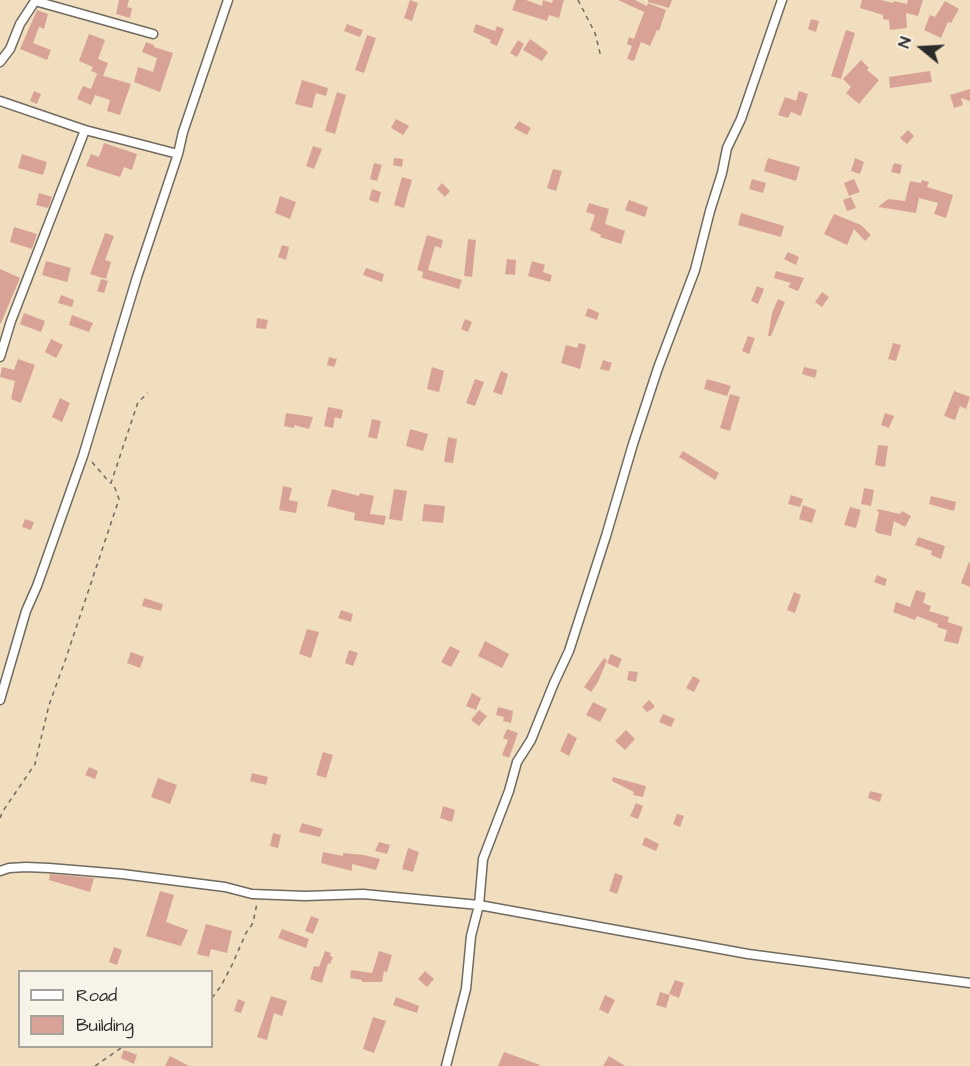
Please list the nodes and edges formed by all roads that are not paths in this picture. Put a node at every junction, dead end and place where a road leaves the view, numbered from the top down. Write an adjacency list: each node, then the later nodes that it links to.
1 (228, 0): 7 (street)
2 (782, 0): 11 (street)
3 (153, 34): 4 (street)
4 (0, 62)
5 (0, 101): 6 (street)
6 (85, 130): 7 (street); 8 (street)
7 (178, 154): 9 (street)
8 (0, 357)
9 (0, 700)
10 (0, 871): 11 (street)
11 (479, 905): 12 (street); 13 (street)
12 (970, 983)
13 (446, 1066)

